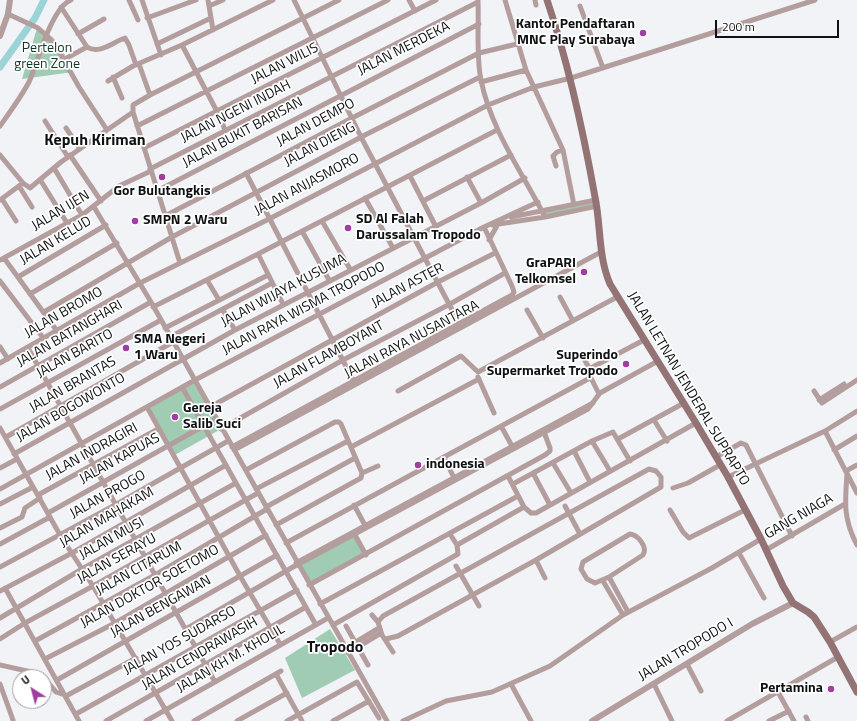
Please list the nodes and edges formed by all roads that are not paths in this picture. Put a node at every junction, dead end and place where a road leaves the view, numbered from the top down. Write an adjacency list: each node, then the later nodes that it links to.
1 (10, 0): 22 (street)
2 (71, 0): 20 (street)
3 (129, 0): 27 (street)
4 (142, 0): 23 (street)
5 (196, 0): 23 (street)
6 (208, 0): 18 (street)
7 (223, 0): 18 (street)
8 (273, 0): 29 (street)
9 (294, 0): 25 (street)
10 (339, 0): 25 (street)
11 (388, 0): 33 (street)
12 (410, 0): 21 (street)
13 (436, 0): 21 (street, JALAN WILIS)
14 (505, 0): 35 (street)
15 (547, 0): 48 (main road, JALAN LETNAN JENDERAL SUPRAPTO)
16 (815, 0): 43 (street, JALAN ANJASMORO)
17 (478, 1): 28 (street); 47 (street, JALAN NGENI INDAH)
18 (209, 6): 24 (street)
19 (580, 6): 43 (street)
20 (61, 7): 30 (street); 32 (street)
21 (415, 11): 40 (street, JALAN WILIS)
22 (8, 14): 31 (street); 32 (street)
23 (147, 18): 34 (street)
24 (211, 18): 29 (street); 34 (street)
25 (303, 18): 33 (street); 45 (street)
26 (104, 19): 30 (street)
27 (138, 20)
28 (479, 24): 38 (street); 54 (street, JALAN MERDEKA)
29 (213, 30): 36 (street)
30 (78, 34): 37 (street)
31 (0, 36)
32 (47, 36): 41 (street); 61 (street)
33 (313, 37): 40 (street); 52 (street)
34 (157, 44): 39 (street)
35 (517, 44): 38 (street, JALAN DEMPO); 44 (street)
36 (182, 45): 39 (street); 45 (street)
37 (87, 47): 41 (street); 42 (street)
38 (479, 53): 49 (street); 59 (street, JALAN DEMPO)
39 (161, 55): 42 (street)
40 (324, 58): 47 (street); 57 (street, JALAN WILIS)
41 (63, 60): 64 (street)
42 (138, 64): 46 (street); 53 (street)
43 (603, 68): 48 (street, JALAN ANJASMORO)
44 (526, 70): 49 (street, JALAN DIENG); 51 (street)
45 (196, 73): 52 (street); 53 (street)
46 (113, 77): 50 (street); 55 (street)
47 (332, 77): 54 (street); 66 (street, JALAN NGENI INDAH)
48 (571, 78): 51 (street, JALAN ANJASMORO); 93 (main road, JALAN LETNAN JENDERAL SUPRAPTO)
49 (480, 79): 56 (street); 67 (street, JALAN DIENG)
50 (108, 81)
51 (534, 87): 56 (street, JALAN ANJASMORO); 70 (street)
52 (206, 93): 57 (street); 62 (street)
53 (150, 95): 58 (street)
54 (340, 95): 59 (street); 85 (street, JALAN BUKIT BARISAN)
55 (122, 98)
56 (486, 106): 65 (street); 74 (street, JALAN ANJASMORO)
57 (216, 111): 66 (street); 68 (street, JALAN WILIS)
58 (133, 112): 62 (street); 64 (street)
59 (352, 118): 67 (street); 78 (street, JALAN DEMPO)
60 (45, 121): 73 (street)
61 (0, 126)
62 (137, 126): 68 (street)
63 (66, 128): 69 (street)
64 (107, 130): 69 (street)
65 (497, 130): 72 (street); 79 (street, JALAN BATANGHARI)
66 (225, 131): 77 (street, JALAN NGENI INDAH)
67 (361, 137): 74 (street); 86 (street, JALAN DIENG)
68 (144, 148): 77 (street)
69 (80, 149): 73 (street)
70 (564, 150): 75 (street); 94 (street)
71 (0, 155): 83 (street)
72 (510, 155): 80 (street); 81 (street)
73 (69, 156): 76 (street); 89 (street)
74 (375, 163): 84 (street); 102 (street, JALAN ANJASMORO)
75 (556, 166)
76 (54, 168): 82 (street); 98 (street)
77 (151, 170): 85 (street); 89 (street, JALAN IJEN)
78 (246, 173): 86 (street); 99 (street, JALAN DEMPO)
79 (410, 176): 84 (street, JALAN BATANGHARI); 90 (street)
80 (467, 177): 90 (street); 92 (street)
81 (525, 178): 91 (street); 92 (street, JALAN WIJAYA KUSUMA)
82 (41, 181): 83 (street); 105 (street)
83 (21, 184): 88 (street); 95 (street)
84 (388, 186): 87 (street, JALAN BATANGHARI); 112 (street)
85 (157, 191): 99 (street)
86 (256, 193): 102 (street); 111 (street, JALAN DIENG)
87 (365, 198): 104 (street, JALAN BATANGHARI); 116 (street)
88 (1, 199): 103 (street)
89 (101, 201): 96 (street, JALAN IJEN)
90 (423, 201): 108 (street)
91 (538, 202): 97 (street); 101 (street)
92 (481, 203): 108 (street, JALAN WIJAYA KUSUMA)
93 (596, 204): 94 (street); 100 (street); 117 (main road, JALAN LETNAN JENDERAL SUPRAPTO)
94 (574, 205): 97 (street)
95 (32, 207)
96 (94, 207): 98 (street, JALAN IJEN); 107 (street)
97 (542, 211): 100 (street); 101 (street)
98 (82, 215): 105 (street, JALAN IJEN)
99 (165, 216): 111 (street)
100 (545, 217): 106 (street)
101 (502, 218): 109 (street, JALAN RAYA WISMA TROPODO)
102 (270, 219): 114 (street); 123 (street, JALAN ANJASMORO)
103 (16, 221)
104 (322, 221): 110 (street, JALAN BATANGHARI); 124 (street)
105 (67, 223): 120 (street, JALAN IJEN)
106 (498, 224): 109 (street); 113 (street)
107 (106, 225): 115 (street); 127 (street, JALAN KELUD)
108 (435, 226): 112 (street, JALAN WIJAYA KUSUMA)
109 (486, 226): 113 (street); 121 (street, JALAN RAYA WISMA TROPODO)
110 (302, 232): 114 (street, JALAN BATANGHARI); 129 (street)
111 (172, 237): 122 (street, JALAN DIENG); 123 (street)
112 (414, 237): 116 (street, JALAN WIJAYA KUSUMA); 121 (street)
113 (489, 240): 118 (street)
114 (282, 242): 119 (street, JALAN BATANGHARI); 134 (street)
115 (117, 243): 122 (street); 135 (street)
116 (392, 248): 124 (street, JALAN WIJAYA KUSUMA)
117 (601, 252): 137 (main road, JALAN LETNAN JENDERAL SUPRAPTO); 211 (street, JALAN RAYA NUSANTARA)
118 (495, 253): 125 (street); 131 (street, JALAN ASTER)
119 (258, 254): 126 (street); 128 (street, JALAN BATANGHARI)
120 (2, 259): 127 (street)
121 (425, 259): 131 (street); 145 (street, JALAN RAYA WISMA TROPODO)
122 (128, 263): 132 (street); 144 (street, JALAN DIENG)
123 (180, 263): 132 (street, JALAN ANJASMORO)
124 (350, 269): 129 (street, JALAN WIJAYA KUSUMA)
125 (505, 273): 141 (street, JALAN FLAMBOYANT); 148 (street)
126 (268, 274): 133 (street); 138 (street)
127 (18, 277): 135 (street)
128 (208, 280): 138 (street); 139 (street, JALAN BATANGHARI)
129 (329, 280): 134 (street, JALAN WIJAYA KUSUMA)
130 (0, 281): 154 (street)
131 (438, 282): 141 (street); 155 (street, JALAN ASTER)
132 (140, 283): 139 (street); 151 (street, JALAN BROMO)
133 (272, 283): 140 (street); 142 (street)
134 (307, 292): 140 (street, JALAN WIJAYA KUSUMA); 145 (street)
135 (30, 294): 144 (street)
136 (560, 297): 147 (street)
137 (617, 297): 147 (street); 156 (main road, JALAN LETNAN JENDERAL SUPRAPTO)
138 (219, 300): 149 (street)
139 (152, 304): 146 (street); 166 (street, JALAN BATANGHARI)
140 (283, 304): 150 (street, JALAN WIJAYA KUSUMA)
141 (450, 304): 148 (street); 163 (street, JALAN FLAMBOYANT)
142 (223, 310): 150 (street); 152 (street)
143 (527, 310): 153 (street)
144 (44, 312): 151 (street)
145 (319, 315): 155 (street); 172 (street, JALAN RAYA WISMA TROPODO)
146 (161, 320): 149 (street); 175 (street, JALAN BARITO)
147 (573, 321): 153 (street)
148 (459, 323): 173 (street)
149 (165, 328): 152 (street)
150 (235, 330): 161 (street, JALAN WIJAYA KUSUMA)
151 (57, 331): 154 (street, JALAN BROMO)
152 (170, 337): 157 (street)
153 (543, 338): 168 (street)
154 (44, 339): 159 (street, JALAN BROMO)
155 (332, 340): 163 (street); 185 (street, JALAN ASTER)
156 (644, 340): 164 (main road, JALAN LETNAN JENDERAL SUPRAPTO); 167 (street)
157 (173, 342): 161 (street); 183 (street, JALAN BRANTAS)
158 (0, 347): 162 (street)
159 (28, 348): 162 (street, JALAN BROMO); 166 (street)
160 (582, 355): 167 (street)
161 (182, 358): 172 (street); 191 (street, JALAN BOGOWONTO)
162 (8, 359): 165 (street, JALAN BROMO)
163 (343, 360): 173 (street); 197 (street, JALAN FLAMBOYANT)
164 (658, 361): 180 (street); 182 (main road, JALAN LETNAN JENDERAL SUPRAPTO)
165 (0, 363)
166 (38, 367): 175 (street); 176 (street, JALAN BATANGHARI)
167 (589, 368): 170 (street)
168 (478, 372): 171 (street); 178 (street)
169 (857, 376): 181 (street)
170 (590, 378): 180 (street); 194 (street)
171 (479, 379): 188 (street); 212 (street)
172 (195, 380): 177 (street, JALAN RAYA WISMA TROPODO); 185 (street)
173 (353, 380): 211 (street)
174 (857, 380): 181 (street)
175 (47, 383): 183 (street); 186 (street, JALAN BARITO)
176 (0, 387)
177 (182, 387): 184 (street, JALAN RAYA WISMA TROPODO); 193 (street)
178 (398, 391)
179 (814, 391): 181 (street)
180 (599, 394): 199 (street)
181 (819, 400)
182 (684, 403): 190 (street); 192 (main road, JALAN LETNAN JENDERAL SUPRAPTO)
183 (60, 405): 191 (street); 201 (street, JALAN BRANTAS)
184 (147, 407): 196 (street); 207 (street, JALAN RAYA WISMA TROPODO)
185 (210, 407): 189 (street)
186 (0, 409)
187 (857, 411): 198 (street)
188 (494, 413)
189 (216, 419): 193 (street, JALAN KAPUAS); 197 (street)
190 (654, 420): 202 (street); 206 (street)
191 (69, 423): 207 (street); 215 (street, JALAN BOGOWONTO)
192 (696, 423): 206 (street); 217 (main road, JALAN LETNAN JENDERAL SUPRAPTO)
193 (204, 426): 208 (street, JALAN KAPUAS); 210 (street)
194 (501, 426): 209 (street); 216 (street)
195 (0, 428): 201 (street)
196 (158, 429): 208 (street); 226 (street, JALAN INDRAGIRI)
197 (221, 429): 203 (street)
198 (825, 431): 213 (street); 222 (street)
199 (543, 432): 209 (street); 236 (street); 238 (street)
200 (857, 436): 213 (street)
201 (6, 438): 215 (street)
202 (618, 439): 205 (street); 220 (street)
203 (227, 441): 210 (street, JALAN PROGO); 211 (street)
204 (348, 441): 212 (street); 230 (street); 248 (street, JALAN SERAYU)
205 (592, 441): 214 (street); 231 (street)
206 (667, 441): 220 (street)
207 (80, 444): 226 (street); 234 (street, JALAN RAYA WISMA TROPODO)
208 (167, 446): 229 (street); 239 (street, JALAN KAPUAS)
209 (512, 446): 238 (street)
210 (217, 447): 223 (street); 229 (street, JALAN PROGO)
211 (233, 447): 230 (street)
212 (351, 447): 218 (street)
213 (834, 450): 232 (street)
214 (574, 452): 221 (street); 240 (street)
215 (14, 454): 219 (street)
216 (444, 457): 238 (street); 257 (street)
217 (716, 457): 222 (street); 224 (main road, JALAN LETNAN JENDERAL SUPRAPTO)
218 (355, 458): 235 (street); 261 (street, JALAN CITARUM)
219 (17, 459): 228 (street); 234 (street)
220 (630, 460): 231 (street)
221 (553, 463): 233 (street); 249 (street)
222 (755, 464): 237 (street); 277 (street)
223 (226, 465): 241 (street); 243 (street, JALAN MAHAKAM)
224 (720, 465): 237 (main road, JALAN LETNAN JENDERAL SUPRAPTO); 245 (street)
225 (857, 465): 232 (street)
226 (93, 466): 239 (street); 251 (street, JALAN INDRAGIRI)
227 (378, 466): 235 (street)
228 (0, 468)
229 (180, 469): 243 (street); 256 (street, JALAN PROGO)
230 (246, 470): 248 (street)
231 (610, 472): 240 (street)
232 (847, 473): 247 (street); 255 (street)
233 (533, 474): 242 (street); 258 (street)
234 (26, 475): 244 (street); 246 (street, JALAN RAYA WISMA TROPODO)
235 (362, 476): 269 (street)
236 (508, 476): 242 (street); 289 (street)
237 (728, 477): 263 (main road, JALAN LETNAN JENDERAL SUPRAPTO)
238 (454, 479): 270 (street)
239 (102, 482): 256 (street); 265 (street, JALAN KAPUAS)
240 (590, 482): 249 (street)
241 (236, 483): 252 (street); 254 (street, JALAN MUSI)
242 (513, 484): 250 (street)
243 (190, 486): 254 (street); 268 (street, JALAN MAHAKAM)
244 (33, 487): 251 (street); 253 (street)
245 (673, 488)
246 (0, 489)
247 (856, 490)
248 (257, 491): 252 (street, JALAN SERAYU); 261 (street)
249 (571, 493): 258 (street)
250 (518, 496): 260 (street); 272 (street)
251 (39, 497): 265 (street); 271 (street, JALAN INDRAGIRI)
252 (245, 500): 266 (street); 267 (street, JALAN SERAYU)
253 (0, 504)
254 (200, 504): 267 (street); 280 (street, JALAN MUSI)
255 (845, 504): 277 (street, GANG NIAGA); 284 (street)
256 (115, 505): 268 (street); 274 (street, JALAN PROGO)
257 (354, 505): 270 (street); 281 (street)
258 (550, 505): 260 (street)
259 (565, 506): 264 (street)
260 (524, 507): 283 (street)
261 (266, 508): 266 (street, JALAN CITARUM); 269 (street)
262 (670, 510): 263 (street)
263 (745, 510): 279 (main road, JALAN LETNAN JENDERAL SUPRAPTO)
264 (569, 513): 273 (street); 273 (street); 298 (street)
265 (49, 515): 274 (street); 282 (street, JALAN KAPUAS)
266 (255, 518): 275 (street); 278 (street, JALAN CITARUM)
267 (210, 520): 278 (street); 290 (street, JALAN SERAYU)
268 (125, 521): 280 (street); 286 (street, JALAN MAHAKAM)
269 (276, 525): 281 (street)
270 (366, 527): 276 (street); 293 (street)
271 (0, 528)
272 (450, 534): 283 (street); 314 (street)
273 (580, 534): 292 (street)
274 (60, 535): 286 (street); 295 (street, JALAN PROGO)
275 (266, 535): 288 (street); 291 (street, JALAN DOKTOR SOETOMO)
276 (355, 535): 289 (street); 293 (street)
277 (792, 536): 285 (street, GANG NIAGA)
278 (220, 537): 291 (street); 299 (street, JALAN CITARUM)
279 (761, 539): 285 (main road, JALAN LETNAN JENDERAL SUPRAPTO); 287 (street)
280 (135, 540): 290 (street); 296 (street, JALAN MUSI)
281 (286, 543): 293 (street)
282 (0, 544)
283 (457, 545): 328 (street)
284 (857, 545)
285 (766, 550): 313 (main road, JALAN LETNAN JENDERAL SUPRAPTO)
286 (72, 553): 296 (street); 306 (street, JALAN MAHAKAM)
287 (739, 553): 311 (street); 320 (street)
288 (277, 555): 297 (street); 300 (street, JALAN BENGAWAN)
289 (366, 555): 304 (street)
290 (146, 557): 299 (street); 305 (street, JALAN SERAYU)
291 (229, 557): 300 (street); 308 (street, JALAN DOKTOR SOETOMO)
292 (536, 560): 302 (street); 310 (street)
293 (296, 565): 297 (street); 304 (street)
294 (456, 566): 298 (street)
295 (0, 567)
296 (82, 569): 305 (street); 317 (street, JALAN MUSI)
297 (286, 571): 307 (street); 309 (street)
298 (460, 573): 310 (street); 324 (street)
299 (155, 575): 308 (street); 312 (street, JALAN CITARUM)
300 (240, 576): 309 (street); 319 (street, JALAN BENGAWAN)
301 (609, 577): 303 (street); 303 (street); 320 (street)
302 (545, 578)
303 (603, 581): 320 (street)
304 (309, 585): 314 (street)
305 (93, 586): 312 (street); 325 (street, JALAN SERAYU)
306 (2, 590): 317 (street)
307 (297, 590): 316 (street); 318 (street, JALAN YOS SUDARSO)
308 (166, 593): 319 (street); 326 (street, JALAN DOKTOR SOETOMO)
309 (251, 593): 318 (street); 332 (street)
310 (473, 594): 315 (street); 335 (street)
311 (764, 598)
312 (103, 603): 326 (street); 337 (street, JALAN CITARUM)
313 (793, 603): 338 (main road, JALAN LETNAN JENDERAL SUPRAPTO); 348 (street, JALAN TROPODO I)
314 (320, 604): 323 (street)
315 (479, 606)
316 (306, 607): 327 (street); 329 (street, JALAN CENDRAWASIH)
317 (16, 609): 322 (street, JALAN MUSI); 325 (street)
318 (261, 609): 329 (street); 341 (street, JALAN YOS SUDARSO)
319 (176, 612): 332 (street); 336 (street, JALAN BENGAWAN)
320 (625, 614): 356 (street)
321 (372, 615): 324 (street)
322 (0, 618)
323 (328, 618): 327 (street, JALAN KH M. KHOLIL); 328 (street)
324 (378, 622): 333 (street)
325 (25, 623): 334 (street, JALAN SERAYU); 337 (street)
326 (115, 623): 336 (street); 345 (street, JALAN DOKTOR SOETOMO)
327 (316, 624): 339 (street, JALAN KH M. KHOLIL)
328 (333, 625): 342 (street)
329 (271, 626): 339 (street); 347 (street, JALAN CENDRAWASIH)
330 (346, 626): 340 (street)
331 (857, 627): 338 (street)
332 (186, 629): 341 (street)
333 (380, 630): 335 (street); 340 (street)
334 (0, 639)
335 (386, 639): 343 (street)
336 (125, 640): 346 (street); 353 (street, JALAN BENGAWAN)
337 (36, 641): 345 (street)
338 (830, 642): 344 (main road, JALAN LETNAN JENDERAL SUPRAPTO)
339 (280, 644): 354 (street, JALAN KH M. KHOLIL)
340 (357, 644): 342 (street); 349 (street)
341 (196, 646): 347 (street); 352 (street, JALAN YOS SUDARSO)
342 (347, 650): 370 (street)
343 (394, 652)
344 (838, 657): 360 (street); 361 (main road, JALAN LETNAN JENDERAL SUPRAPTO)
345 (45, 659): 353 (street)
346 (135, 659): 352 (street); 364 (street)
347 (206, 664): 354 (street); 363 (street, JALAN CENDRAWASIH)
348 (687, 664): 357 (street, JALAN TROPODO I); 359 (street)
349 (368, 665)
350 (0, 666): 351 (street)
351 (15, 669)
352 (145, 675): 363 (street); 368 (street, JALAN YOS SUDARSO)
353 (57, 680): 364 (street)
354 (215, 682): 366 (street, JALAN KH M. KHOLIL)
355 (0, 684): 371 (street)
356 (511, 684): 382 (street); 383 (street)
357 (654, 684): 384 (street, JALAN TROPODO I); 385 (street)
358 (52, 688): 364 (street)
359 (701, 691)
360 (778, 692): 367 (street); 386 (street)
361 (857, 692)
362 (287, 693): 369 (street); 376 (street); 377 (street)
363 (156, 694): 366 (street); 373 (street, JALAN CENDRAWASIH)
364 (66, 695): 368 (street)
365 (369, 700): 369 (street); 370 (street); 380 (street)
366 (166, 710): 374 (street, JALAN KH M. KHOLIL); 375 (street)
367 (789, 711): 387 (street); 388 (street)
368 (76, 714): 372 (street)
369 (299, 714): 378 (street); 379 (street)
370 (380, 718): 381 (street)
371 (13, 721)
372 (79, 721)
373 (106, 721)
374 (146, 721)
375 (172, 721)
376 (194, 721)
377 (237, 721)
378 (287, 721)
379 (302, 721)
380 (333, 721)
381 (387, 721)
382 (403, 721)
383 (531, 721)
384 (592, 721)
385 (672, 721)
386 (727, 721)
387 (769, 721)
388 (794, 721)

